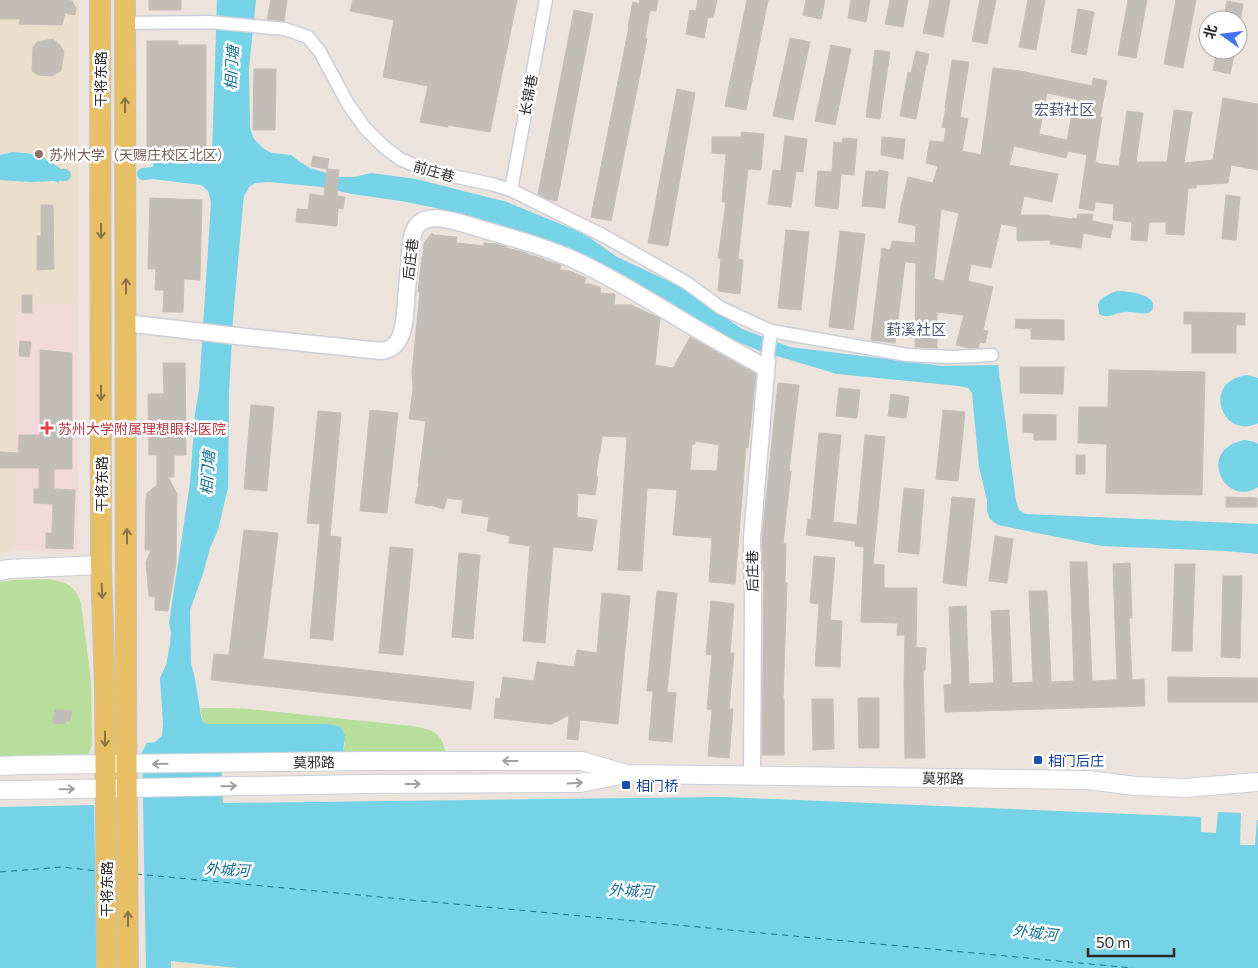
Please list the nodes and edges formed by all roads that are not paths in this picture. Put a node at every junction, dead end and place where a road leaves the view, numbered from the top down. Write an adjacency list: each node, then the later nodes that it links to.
1 (100, 0): 10 (main road, 干将东路, one-way to 10)
2 (125, 0): 4 (main road, 干将东路)
3 (546, 0): 5 (street, 长锦巷)
4 (125, 23): 5 (street, 前庄巷); 6 (main road, 干将东路, one-way to 4)
5 (511, 190): 7 (street, 前庄巷)
6 (126, 323): 9 (street, 后庄巷); 18 (main road, 干将东路, one-way to 6, bridge)
7 (771, 331): 8 (street, 前庄巷); 9 (street, 后庄巷)
8 (992, 355)
9 (767, 364): 14 (street, 后庄巷)
10 (101, 565): 11 (main road); 17 (main road, 干将东路, one-way to 17, bridge)
11 (0, 571)
12 (0, 766): 13 (main road, 莫邪路, one-way to 12, bridge)
13 (626, 774): 14 (main road, 莫邪路); 16 (main road, 莫邪路, one-way to 13, bridge)
14 (752, 775): 15 (main road, 莫邪路)
15 (1258, 782)
16 (0, 790)
17 (107, 968)
18 (128, 968)

